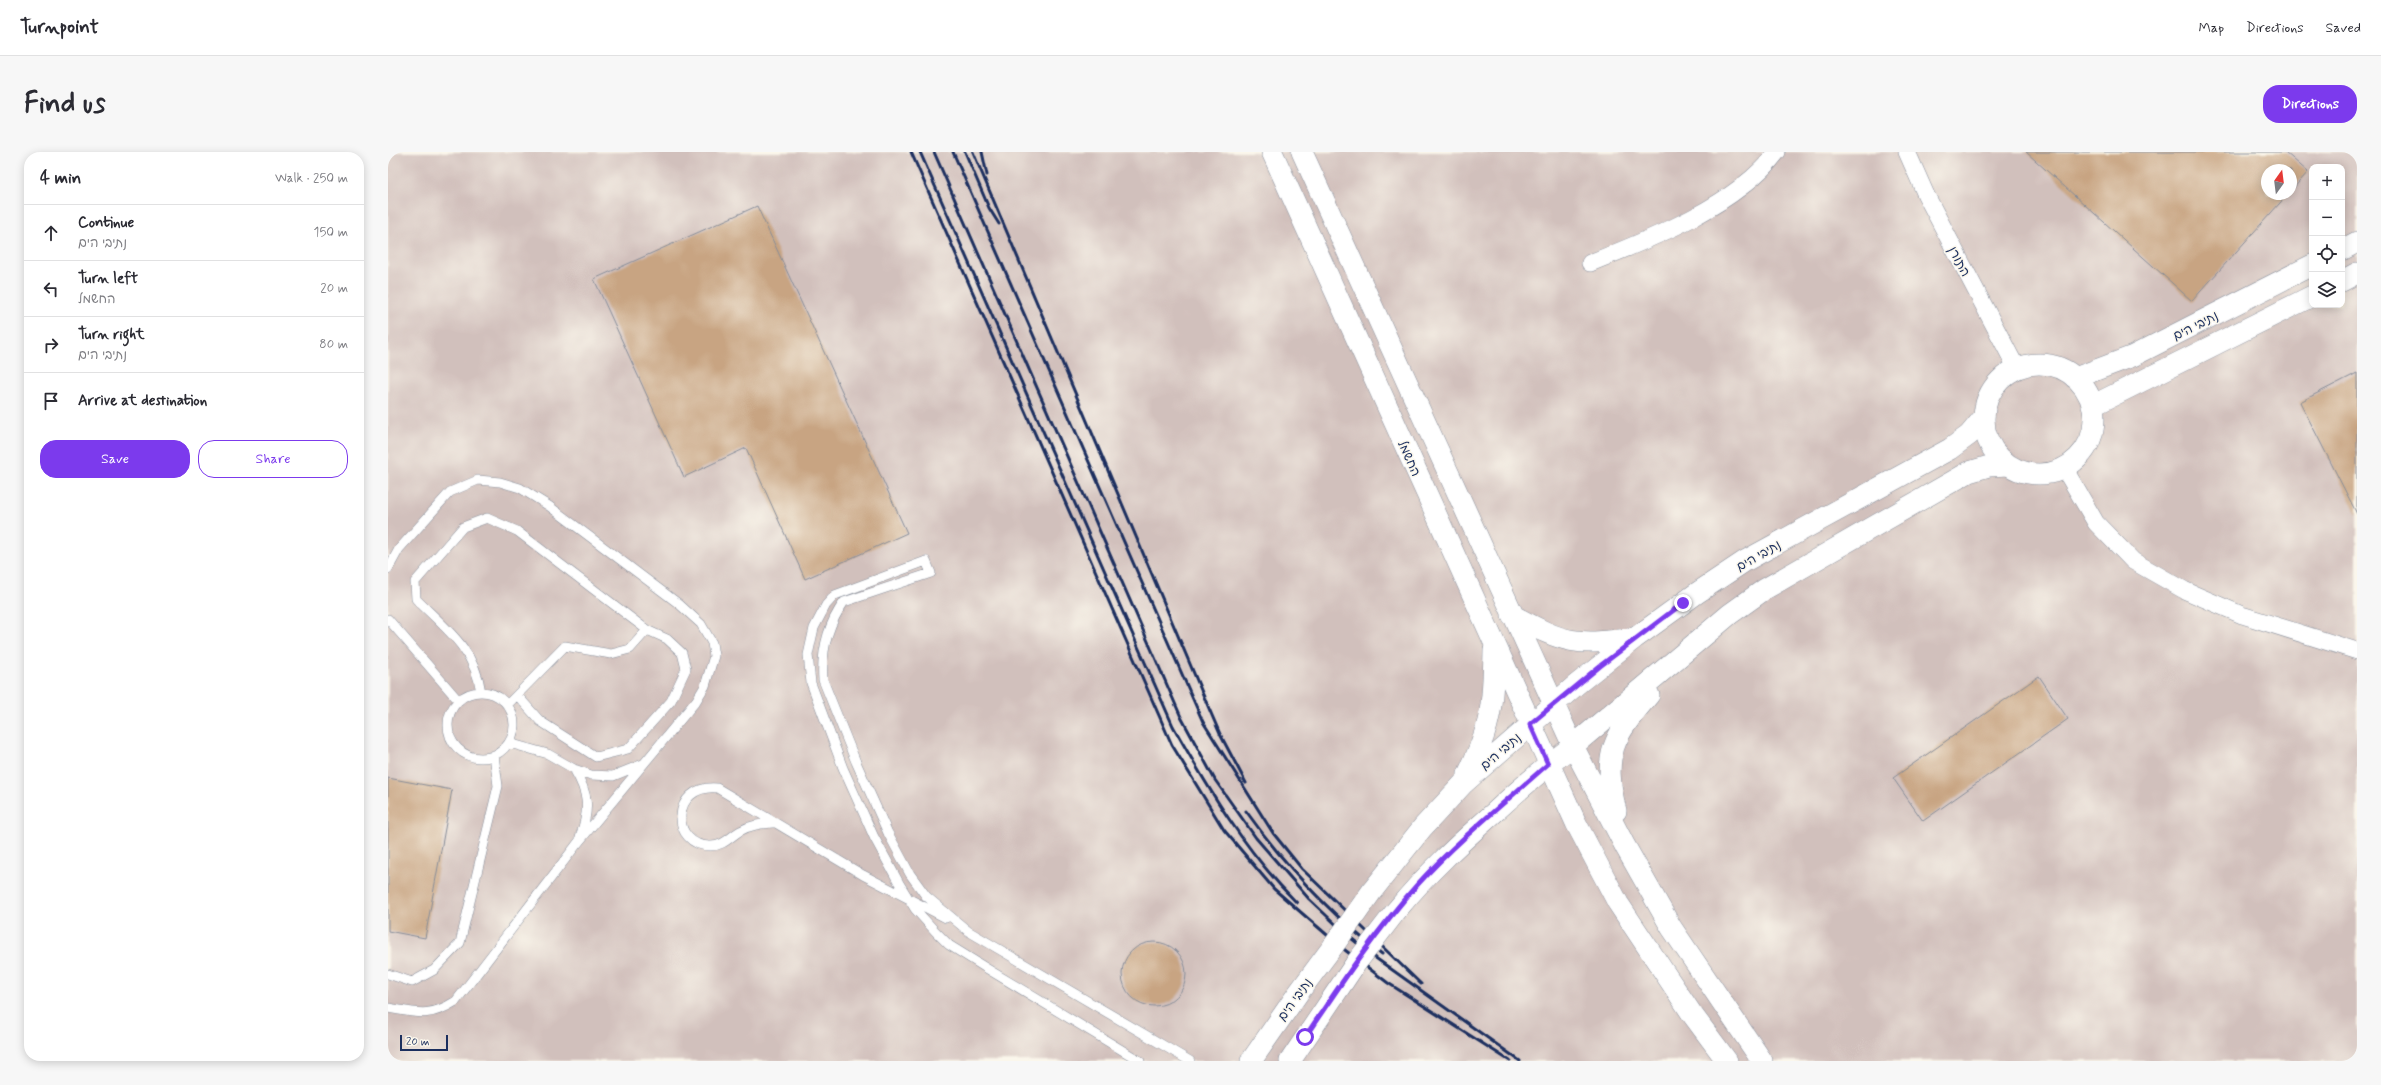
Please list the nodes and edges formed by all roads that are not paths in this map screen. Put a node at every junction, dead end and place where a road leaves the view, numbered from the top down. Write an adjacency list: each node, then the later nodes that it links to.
1 (1272, 152): 23 (street, החשמל)
2 (1302, 152): 19 (street)
3 (1777, 152): 7 (street)
4 (1907, 152): 12 (street, התורן)
5 (2357, 242): 6 (street)
6 (2345, 248)
7 (1590, 263)
8 (2309, 267): 13 (street, נתיבי הים)
9 (2357, 273): 10 (street)
10 (2345, 279)
11 (2309, 298): 14 (street, נתיבי הים)
12 (2017, 369): 13 (street); 15 (street)
13 (2075, 378): 14 (street)
14 (2092, 406): 17 (street)
15 (1984, 416): 16 (street); 22 (street, נתיבי הים)
16 (2009, 465): 17 (street); 25 (street)
17 (2064, 468): 24 (street)
18 (388, 569): 35 (lane)
19 (1512, 615): 22 (street); 29 (street)
20 (388, 619): 28 (lane)
21 (647, 630): 26 (lane); 27 (lane); 27 (lane)
22 (1636, 638): 29 (street, נתיבי הים)
23 (1494, 643): 31 (street, החשמל); 38 (street)
24 (2357, 651)
25 (1681, 656): 33 (street); 41 (street)
26 (481, 692): 28 (lane); 30 (lane)
27 (517, 696): 30 (lane)
28 (458, 700): 34 (lane)
29 (1554, 704): 31 (street, נתיבי הים); 33 (street)
30 (508, 705): 32 (lane)
31 (1530, 724): 36 (street, החשמל); 38 (street, נתיבי הים)
32 (509, 743): 34 (lane); 37 (lane)
33 (1573, 746): 36 (street); 41 (street)
34 (494, 755): 44 (lane)
35 (646, 762): 37 (lane); 40 (lane)
36 (1548, 764): 49 (street, bridge); 50 (street, החשמל)
37 (574, 769): 40 (lane)
38 (1463, 784): 48 (street, נתיבי הים, bridge)
39 (772, 823): 39 (lane); 42 (lane)
40 (577, 844): 45 (lane)
41 (1625, 846): 51 (street)
42 (909, 899): 43 (lane); 43 (lane); 46 (lane)
43 (968, 931): 47 (lane)
44 (388, 974)
45 (388, 1008)
46 (1140, 1061)
47 (1190, 1061)
48 (1251, 1061)
49 (1290, 1061)
50 (1727, 1061)
51 (1762, 1061)

